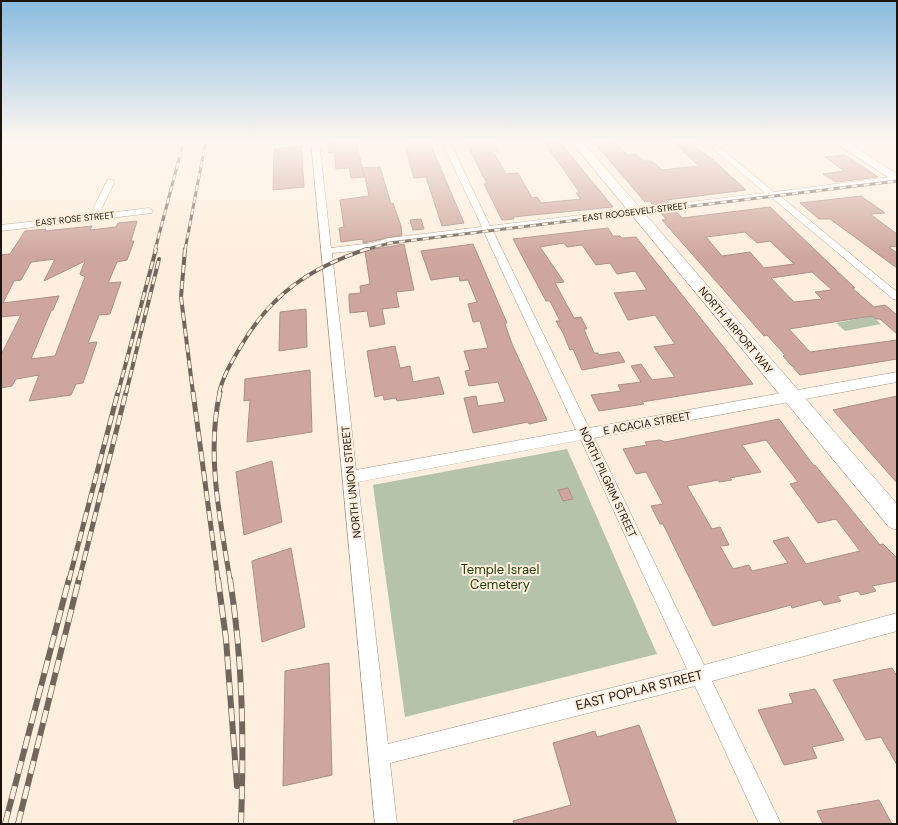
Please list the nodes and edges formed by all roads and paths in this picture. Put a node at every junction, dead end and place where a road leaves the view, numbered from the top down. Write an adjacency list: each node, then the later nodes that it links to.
1 (319, 178): 13 (street, NORTH UNION STREET)
2 (464, 178): 12 (street, NORTH PILGRIM STREET)
3 (608, 178): 9 (main road, NORTH AIRPORT WAY)
4 (752, 178): 7 (street)
5 (897, 180): 7 (street, EAST ROOSEVELT STREET)
6 (111, 181): 10 (street)
7 (774, 197): 9 (street, EAST ROOSEVELT STREET); 14 (street)
8 (149, 211): 10 (street, EAST ROSE STREET)
9 (637, 213): 12 (street, EAST ROOSEVELT STREET); 16 (main road, NORTH AIRPORT WAY)
10 (93, 218): 11 (street, EAST ROSE STREET)
11 (1, 228)
12 (489, 231): 13 (street, EAST ROOSEVELT STREET); 17 (street, NORTH PILGRIM STREET)
13 (326, 252): 18 (street, NORTH UNION STREET)
14 (897, 298)
15 (897, 377): 16 (street, E ACACIA STREET)
16 (792, 396): 17 (street, E ACACIA STREET); 19 (main road, NORTH AIRPORT WAY)
17 (585, 433): 18 (street, E ACACIA STREET); 21 (street, NORTH PILGRIM STREET)
18 (350, 477): 22 (street, NORTH UNION STREET)
19 (897, 520)
20 (897, 622): 21 (street, EAST POPLAR STREET)
21 (700, 675): 22 (street, EAST POPLAR STREET); 24 (street, NORTH PILGRIM STREET)
22 (379, 756): 23 (street, NORTH UNION STREET)
23 (386, 824)
24 (770, 824)

